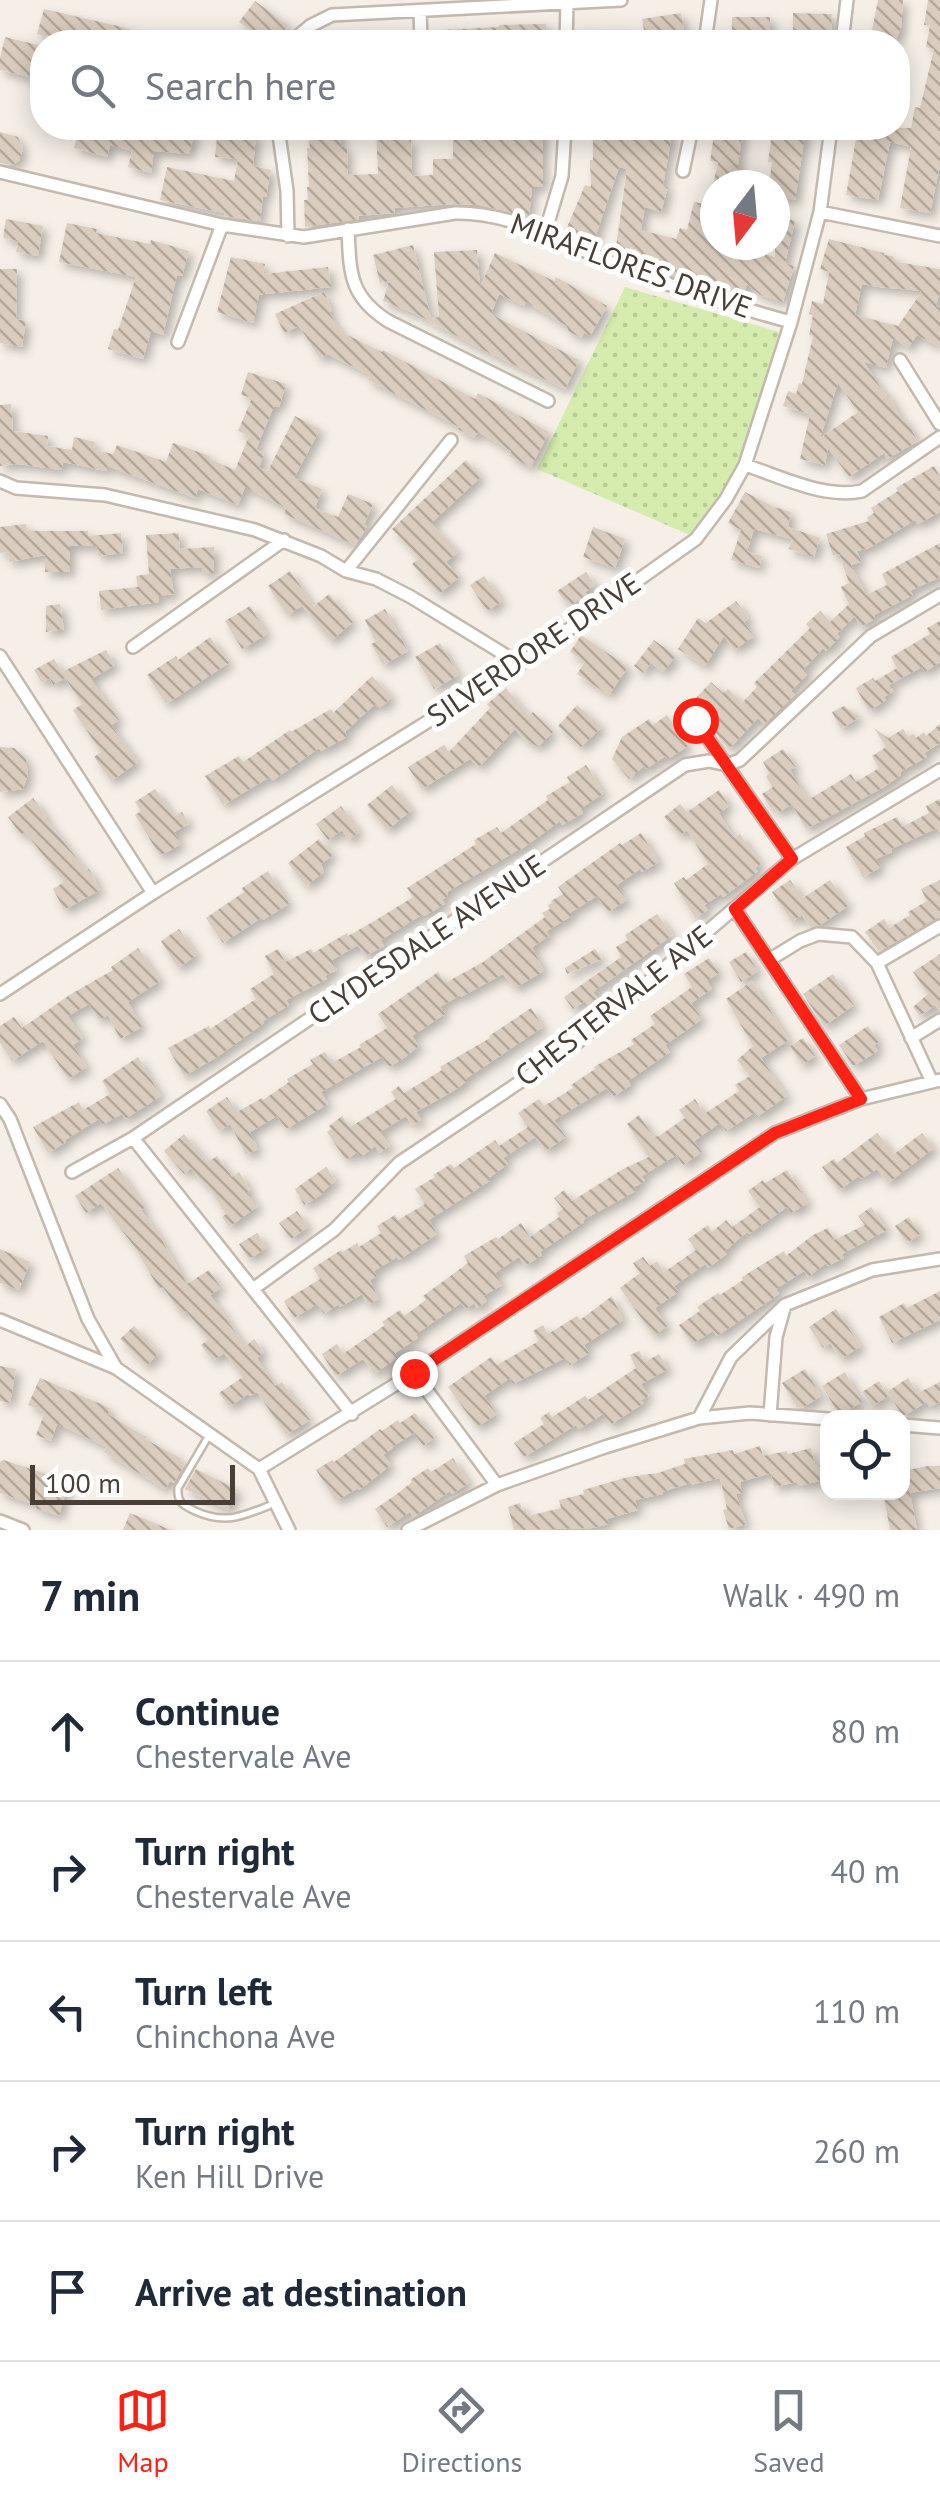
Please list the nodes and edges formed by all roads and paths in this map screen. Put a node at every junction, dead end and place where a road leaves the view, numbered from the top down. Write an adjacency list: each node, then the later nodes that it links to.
1 (621, 0): 4 (street)
2 (710, 0): 9 (street)
3 (847, 0): 10 (street)
4 (567, 3): 5 (street); 8 (street)
5 (420, 11): 6 (street); 7 (street)
6 (306, 30)
7 (421, 30)
8 (566, 30)
9 (706, 30)
10 (843, 30)
11 (280, 140): 21 (street)
12 (564, 140): 20 (street)
13 (689, 140): 15 (street)
14 (829, 140): 17 (street, SILVERDORE DRIVE)
15 (683, 171)
16 (0, 172): 18 (street, MIRAFLORES DRIVE)
17 (820, 212): 22 (street); 23 (street, SILVERDORE DRIVE)
18 (222, 225): 21 (street, MIRAFLORES DRIVE); 24 (street)
19 (348, 229): 20 (street, MIRAFLORES DRIVE); 21 (street, MIRAFLORES DRIVE); 26 (street)
20 (546, 233): 23 (street, MIRAFLORES DRIVE)
21 (288, 236)
22 (940, 236)
23 (791, 322): 30 (street, SILVERDORE DRIVE)
24 (178, 342)
25 (900, 360): 27 (street)
26 (548, 401)
27 (940, 424)
28 (940, 437): 30 (street)
29 (451, 440): 33 (street)
30 (745, 464): 37 (street, SILVERDORE DRIVE)
31 (0, 481): 32 (street)
32 (284, 540): 33 (street); 35 (street)
33 (346, 570): 37 (street)
34 (940, 595): 39 (street)
35 (133, 647)
36 (0, 656): 42 (street)
37 (520, 664): 42 (street, SILVERDORE DRIVE)
38 (695, 720): 39 (street)
39 (727, 765): 41 (street); 54 (street, CLYDESDALE AVENUE)
40 (940, 770): 41 (street, CHESTERVALE AVE)
41 (792, 859): 43 (street, CHESTERVALE AVE)
42 (153, 892): 47 (street, SILVERDORE DRIVE)
43 (735, 909): 45 (street); 57 (street, CHESTERVALE AVE)
44 (940, 926): 46 (street)
45 (769, 960): 46 (street); 51 (street)
46 (877, 963): 49 (street)
47 (0, 994)
48 (940, 1020): 49 (street)
49 (912, 1038): 50 (street)
50 (936, 1081): 51 (street)
51 (861, 1099): 61 (street)
52 (0, 1104): 53 (street)
53 (5, 1117): 60 (street)
54 (133, 1138): 55 (street, CLYDESDALE AVENUE); 57 (street)
55 (72, 1172)
56 (940, 1259): 58 (street)
57 (254, 1290): 62 (street)
58 (785, 1305): 63 (street); 64 (street)
59 (0, 1320): 60 (street)
60 (116, 1368): 68 (street)
61 (414, 1373): 62 (street); 70 (street)
62 (352, 1414): 69 (street)
63 (770, 1415): 64 (street); 65 (street)
64 (699, 1418): 70 (street)
65 (820, 1418)
66 (910, 1426): 67 (street)
67 (940, 1428)
68 (209, 1434): 69 (street); 71 (lane)
69 (259, 1469): 71 (street)
70 (497, 1485): 75 (street)
71 (276, 1503): 74 (street)
72 (0, 1521): 73 (street)
73 (23, 1530)
74 (289, 1530)
75 (408, 1530)

